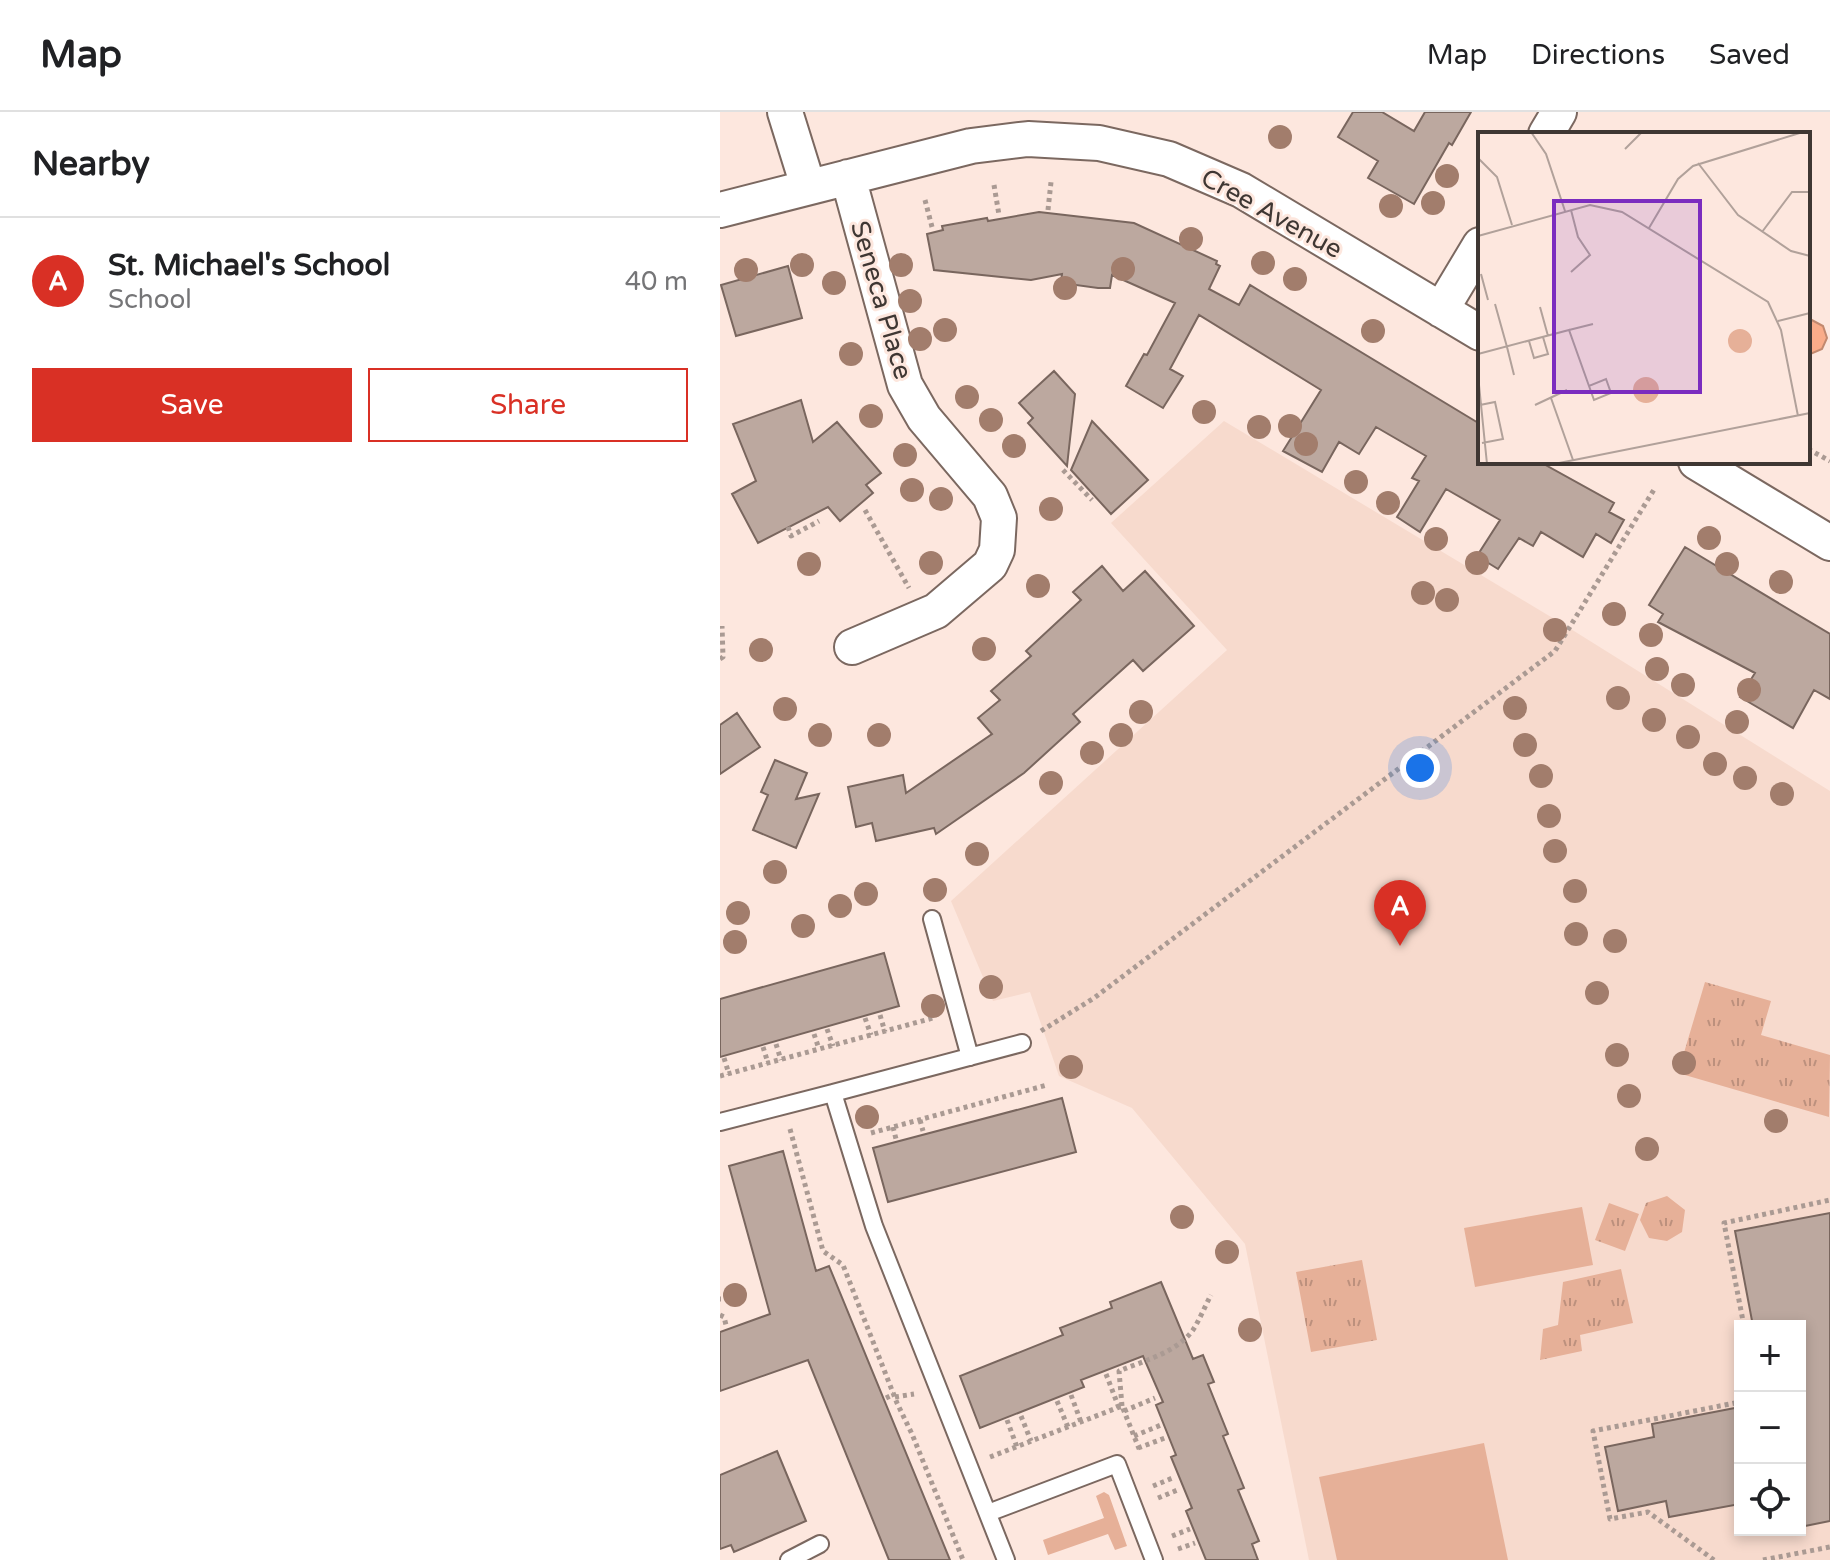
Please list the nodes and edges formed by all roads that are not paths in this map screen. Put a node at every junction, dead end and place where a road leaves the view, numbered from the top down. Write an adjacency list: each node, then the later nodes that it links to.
1 (785, 112): 5 (street)
2 (1559, 112): 3 (street)
3 (1547, 132)
4 (848, 177): 5 (street, Cree Avenue); 8 (street, Cree Avenue); 12 (street, Seneca Place)
5 (808, 186): 6 (street, Cree Avenue)
6 (720, 210)
7 (1478, 248): 8 (street)
8 (1441, 310): 9 (street, Cree Avenue)
9 (1478, 332)
10 (1699, 464): 11 (street)
11 (1830, 543)
12 (852, 647)
13 (932, 919): 15 (lane)
14 (1022, 1043): 15 (lane)
15 (970, 1057): 16 (lane)
16 (833, 1093): 17 (lane); 18 (lane)
17 (720, 1122)
18 (988, 1513): 21 (lane); 22 (lane)
19 (820, 1544): 20 (lane)
20 (789, 1560)
21 (1006, 1560)
22 (1154, 1560)

